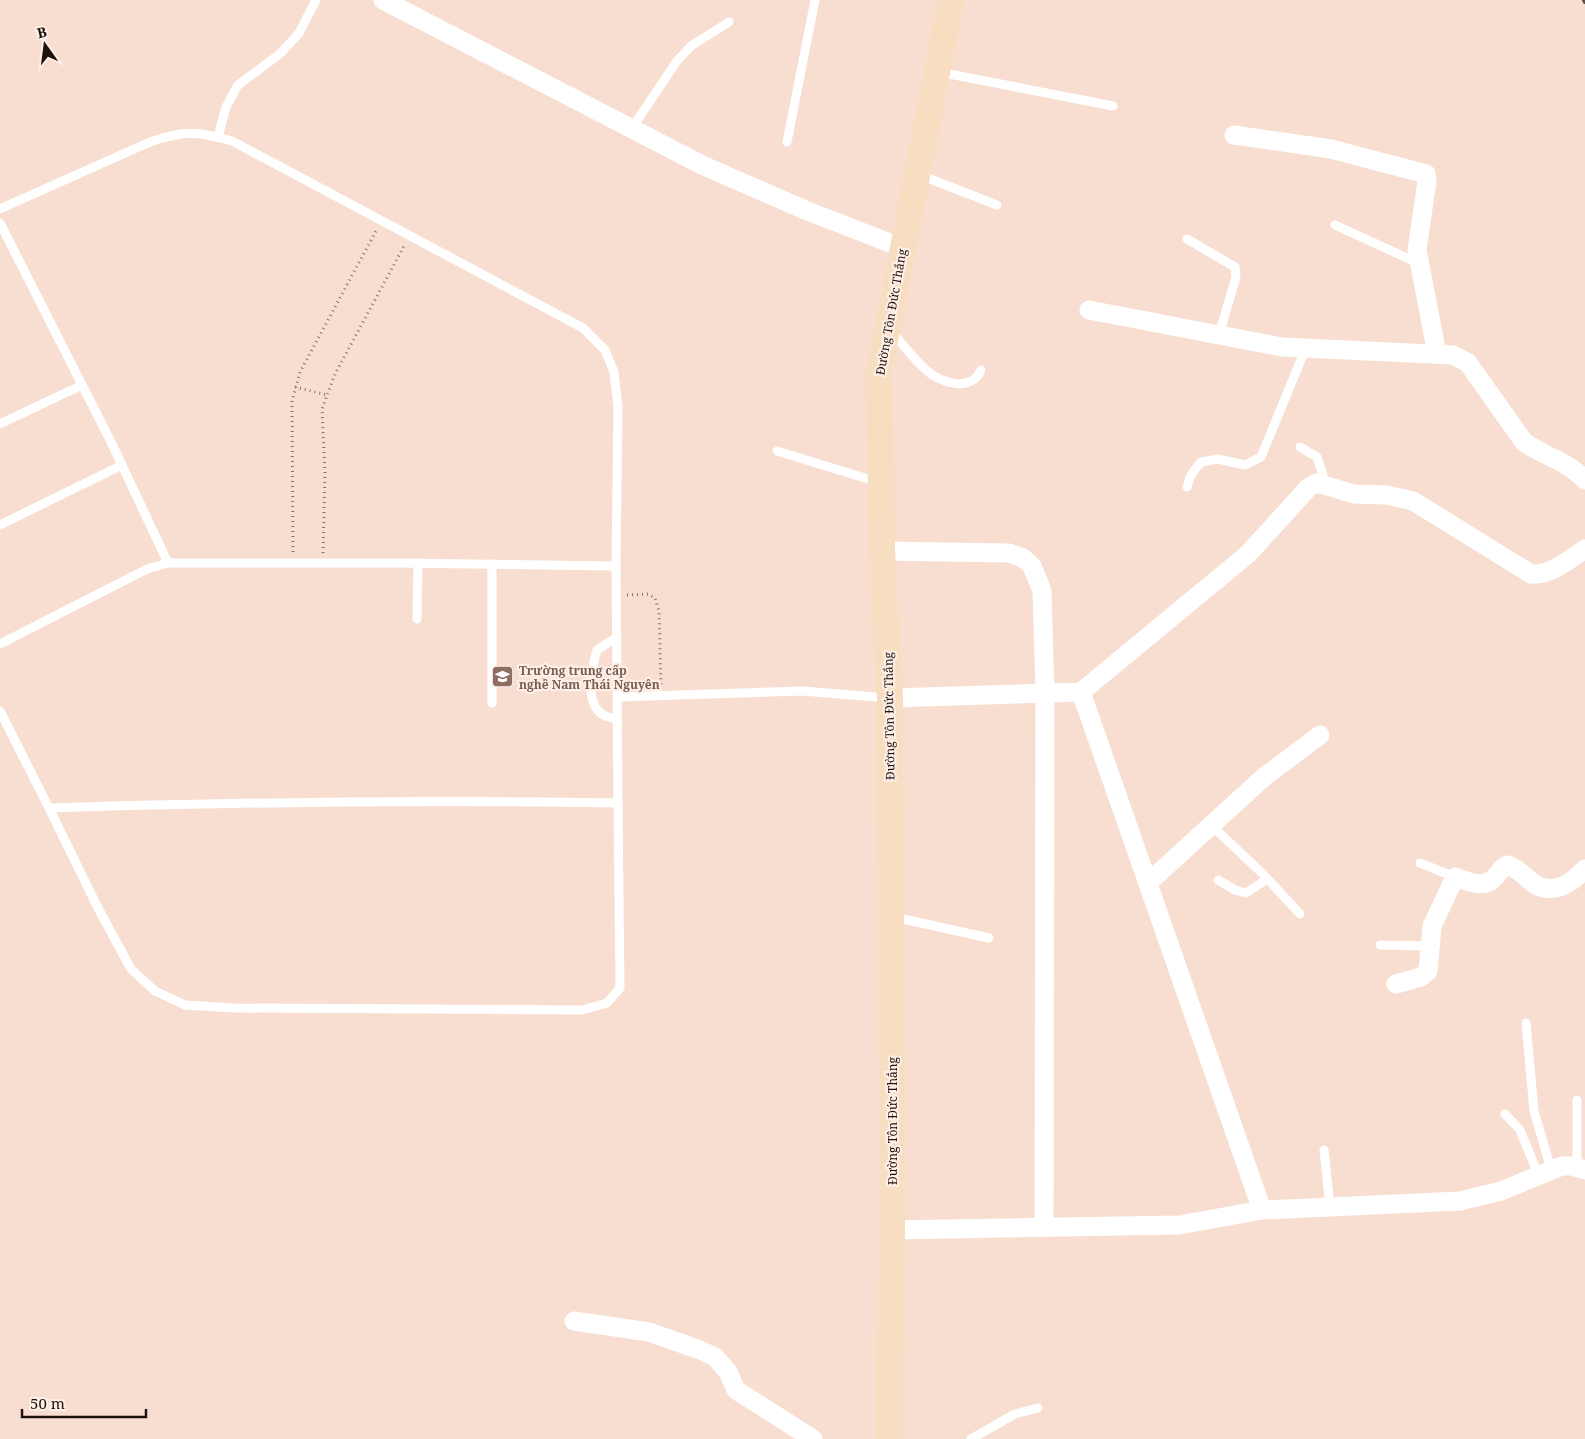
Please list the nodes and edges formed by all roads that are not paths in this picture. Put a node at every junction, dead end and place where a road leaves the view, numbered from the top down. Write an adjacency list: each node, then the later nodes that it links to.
1 (316, 0): 10 (lane)
2 (383, 0): 8 (street)
3 (815, 0): 11 (lane)
4 (951, 0): 6 (main road, Đường Tôn Đức Thắng)
5 (729, 22): 8 (lane)
6 (937, 72): 7 (lane); 12 (main road, Đường Tôn Đức Thắng)
7 (1113, 106)
8 (632, 128): 18 (street)
9 (1234, 136): 19 (street)
10 (218, 137): 14 (lane); 41 (lane)
11 (787, 142)
12 (917, 174): 13 (lane); 18 (main road, Đường Tôn Đức Thắng)
13 (997, 205)
14 (0, 209)
15 (0, 223): 26 (lane)
16 (1335, 225): 19 (lane)
17 (1187, 239): 22 (lane)
18 (903, 248): 21 (main road, Đường Tôn Đức Thắng)
19 (1418, 264): 24 (street)
20 (1089, 310): 22 (street)
21 (888, 327): 25 (lane); 32 (main road, Đường Tôn Đức Thắng)
22 (1219, 335): 23 (street)
23 (1304, 350): 24 (street); 34 (lane)
24 (1437, 354): 31 (street)
25 (981, 370)
26 (82, 385): 27 (lane); 30 (lane)
27 (0, 424)
28 (1300, 447): 33 (lane)
29 (777, 451): 32 (lane)
30 (122, 465): 35 (lane); 38 (lane)
31 (1585, 480)
32 (881, 482): 37 (main road, Đường Tôn Đức Thắng)
33 (1326, 484): 36 (street); 45 (street)
34 (1187, 487)
35 (0, 525)
36 (1585, 548)
37 (882, 552): 46 (street); 48 (main road, Đường Tôn Đức Thắng)
38 (168, 563): 39 (lane); 44 (lane)
39 (418, 563): 40 (lane); 42 (lane)
40 (492, 564): 41 (lane); 49 (lane)
41 (616, 566): 43 (lane)
42 (417, 619)
43 (617, 637): 47 (lane); 51 (lane)
44 (0, 644)
45 (1081, 692): 46 (street); 61 (street)
46 (1045, 693): 48 (street); 76 (street)
47 (618, 697): 48 (lane); 51 (lane)
48 (890, 698): 63 (main road, Đường Tôn Đức Thắng)
49 (492, 703)
50 (0, 710): 54 (lane)
51 (618, 720): 53 (lane)
52 (1320, 735): 55 (street)
53 (618, 803): 54 (lane); 54 (lane)
54 (49, 808)
55 (1211, 825): 59 (lane); 61 (street)
56 (1420, 862): 58 (lane)
57 (1585, 869): 58 (street)
58 (1455, 877): 66 (street)
59 (1267, 879): 60 (lane); 62 (lane)
60 (1218, 880)
61 (1148, 882): 75 (street)
62 (1300, 914)
63 (891, 917): 64 (lane); 77 (main road, Đường Tôn Đức Thắng)
64 (989, 938)
65 (1380, 945): 66 (lane)
66 (1431, 946): 67 (street)
67 (1396, 984)
68 (1526, 1022): 73 (lane)
69 (1577, 1100): 72 (lane)
70 (1505, 1114): 73 (lane)
71 (1324, 1150): 74 (lane)
72 (1581, 1169): 73 (street)
73 (1544, 1172): 74 (street)
74 (1330, 1207): 75 (street)
75 (1262, 1210): 76 (street)
76 (1044, 1227): 77 (street)
77 (892, 1230): 81 (main road, Đường Tôn Đức Thắng)
78 (574, 1321): 80 (street)
79 (1038, 1408): 82 (lane)
80 (813, 1439)
81 (889, 1439)
82 (971, 1439)

